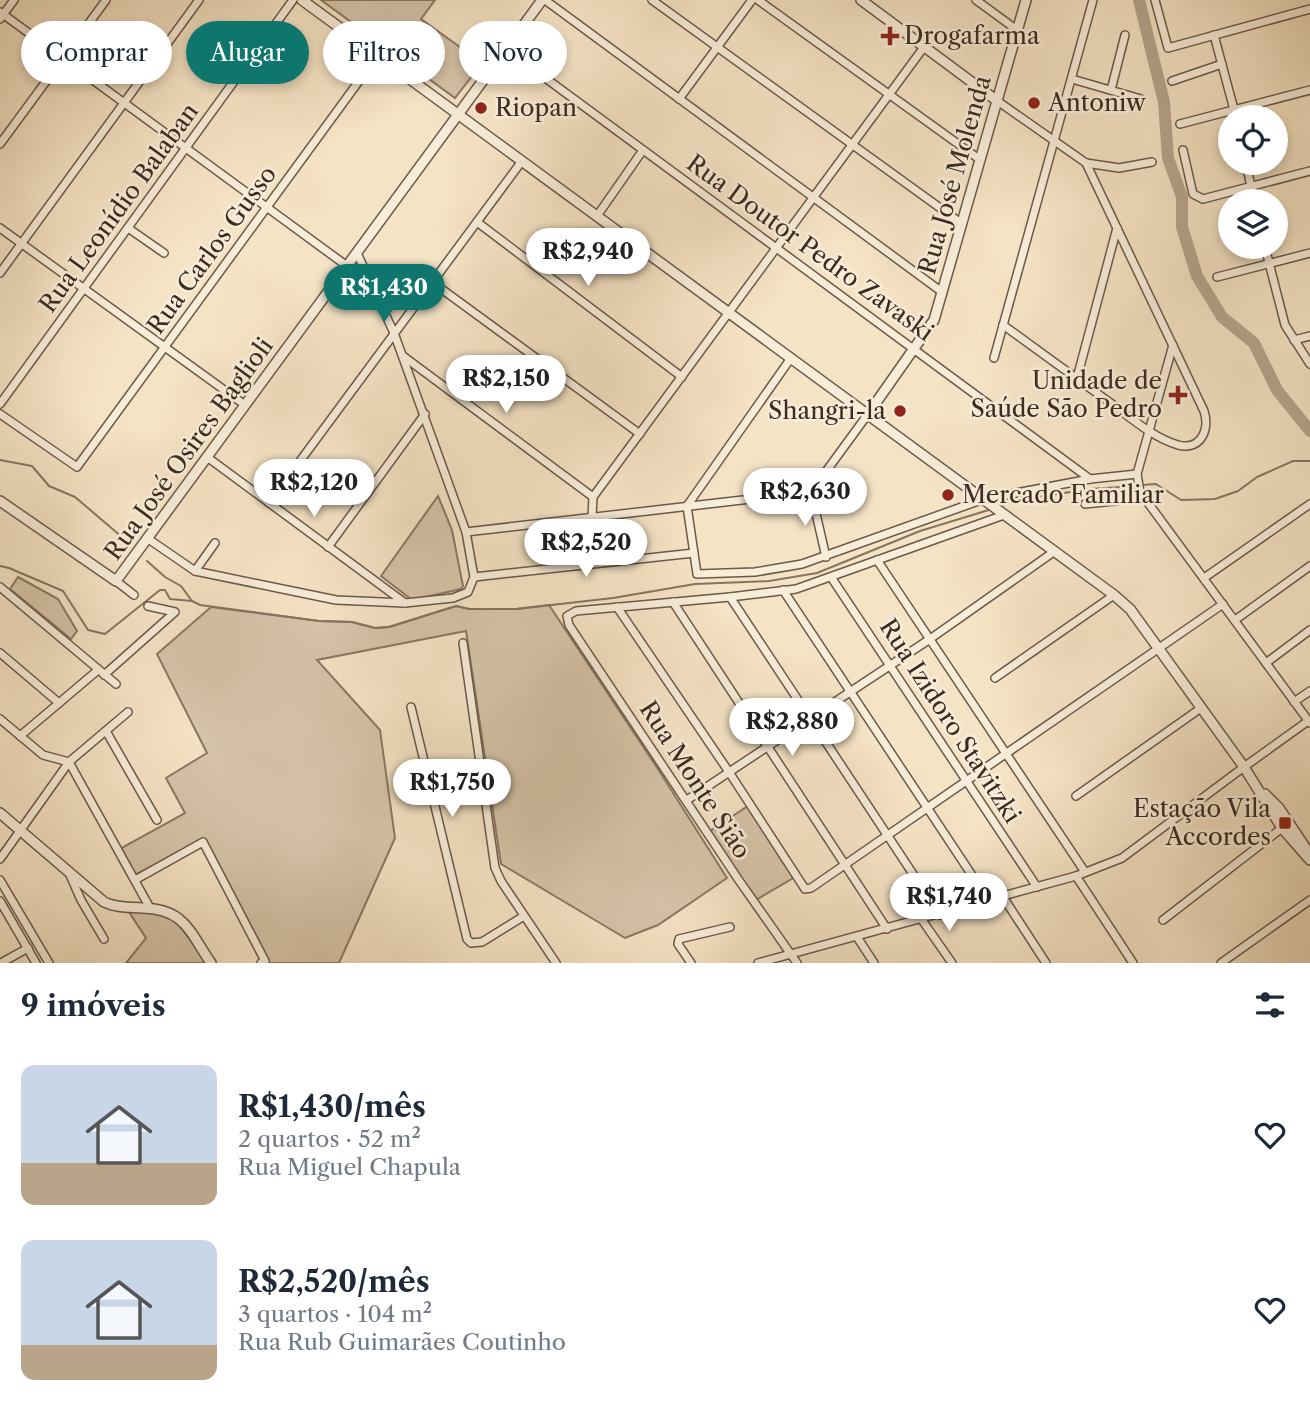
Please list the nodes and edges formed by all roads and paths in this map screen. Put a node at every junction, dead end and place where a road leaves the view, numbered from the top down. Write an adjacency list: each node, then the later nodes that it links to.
1 (14, 0): 16 (street)
2 (106, 0): 17 (street)
3 (199, 0): 41 (street)
4 (293, 0): 50 (street, Rua Leonídio Balaban)
5 (302, 0): 18 (street)
6 (543, 0): 19 (street, Rua José Osires Baglioli); 38 (street)
7 (652, 0): 24 (street)
8 (752, 0): 24 (street)
9 (758, 0): 37 (street)
10 (861, 0): 25 (street)
11 (976, 0): 21 (street)
12 (1026, 0): 21 (street, Rua José Molenda)
13 (1093, 0): 27 (street)
14 (1155, 0): 23 (street)
15 (1310, 9): 23 (street)
16 (1, 15): 20 (street)
17 (90, 21)
18 (331, 21)
19 (527, 21)
20 (21, 29)
21 (1017, 30): 40 (street, Rua José Molenda)
22 (1125, 35): 35 (street)
23 (1214, 35): 26 (street)
24 (717, 47): 38 (street); 49 (street)
25 (924, 47): 37 (street); 40 (street)
26 (1222, 64): 28 (street); 42 (street)
27 (1072, 79): 35 (street); 47 (street)
28 (1172, 81)
29 (44, 84): 48 (street)
30 (98, 84): 41 (street)
31 (357, 84): 62 (street, Rua Carlos Gusso)
32 (417, 84): 44 (street)
33 (480, 84): 44 (street, Rua José Osires Baglioli)
34 (553, 84): 51 (street, Rua Doutor Pedro Zavaski)
35 (1111, 90): 39 (street)
36 (1310, 90): 43 (street)
37 (888, 96): 49 (street); 53 (street)
38 (679, 99): 61 (street)
39 (1141, 99)
40 (996, 100): 47 (street); 53 (street, Rua José Molenda)
41 (124, 103): 50 (street); 69 (street)
42 (1233, 105)
43 (1261, 105)
44 (458, 114): 54 (street); 72 (street, Rua José Osires Baglioli)
45 (1218, 116): 46 (street)
46 (1180, 124)
47 (1054, 141): 56 (street); 83 (street)
48 (0, 144)
49 (852, 145): 61 (street); 65 (street)
50 (186, 148): 62 (street); 68 (street, Rua Leonídio Balaban)
51 (643, 150): 63 (street); 70 (street, Rua Doutor Pedro Zavaski)
52 (1183, 150): 59 (street)
53 (979, 159): 65 (street, Rua José Molenda)
54 (522, 161): 63 (street); 64 (street)
55 (1152, 162): 56 (street)
56 (1086, 163): 66 (street)
57 (1310, 171): 59 (street)
58 (1249, 175): 59 (street)
59 (1251, 186): 60 (street)
60 (1252, 189)
61 (814, 197): 70 (street); 81 (street)
62 (267, 208): 76 (street); 88 (street, Rua Carlos Gusso)
63 (597, 216): 82 (street)
64 (477, 222): 79 (street); 94 (street)
65 (961, 223): 81 (street, Rua José Molenda)
66 (1117, 227): 87 (street); 95 (street)
67 (0, 228): 69 (street)
68 (128, 228): 71 (street); 80 (street, Rua Leonídio Balaban)
69 (22, 243): 77 (street); 80 (street)
70 (777, 248): 82 (street); 89 (street, Rua Doutor Pedro Zavaski)
71 (164, 253)
72 (357, 253): 76 (street, Rua José Osires Baglioli); 84 (street)
73 (1310, 253): 75 (street)
74 (1268, 259): 75 (street)
75 (1269, 264): 78 (street); 86 (street)
76 (347, 266): 97 (street, Rua José Osires Baglioli)
77 (0, 273)
78 (1217, 277)
79 (432, 282): 84 (street); 102 (street)
80 (84, 289): 88 (street); 96 (street, Rua Leonídio Balaban)
81 (942, 292): 89 (street, Rua José Molenda)
82 (729, 313): 91 (street); 94 (street)
83 (1003, 325): 92 (street); 95 (street)
84 (394, 334): 90 (street); 110 (street)
85 (1310, 336): 86 (street)
86 (1294, 340): 93 (street)
87 (1173, 345): 101 (street); 101 (street)
88 (164, 347): 97 (street); 98 (street, Rua Carlos Gusso)
89 (914, 349): 100 (street); 105 (street, Rua Doutor Pedro Zavaski)
90 (403, 356): 99 (street); 108 (street)
91 (791, 358): 100 (street); 114 (street)
92 (995, 358)
93 (1310, 364)
94 (682, 377): 102 (street)
95 (1077, 378): 101 (street)
96 (0, 404)
97 (245, 405): 103 (street, Rua José Osires Baglioli)
98 (0, 414)
99 (425, 414): 117 (street); 120 (street)
100 (868, 414): 106 (street); 109 (street)
101 (1149, 431): 104 (street)
102 (640, 435): 108 (street)
103 (207, 457): 110 (street); 118 (street, Rua José Osires Baglioli)
104 (1137, 477): 105 (street); 107 (street)
105 (1090, 479): 109 (street)
106 (811, 492): 114 (street); 123 (street)
107 (1141, 495): 112 (street); 129 (street)
108 (593, 497): 116 (street)
109 (986, 501): 115 (street); 123 (street)
110 (269, 503): 120 (street)
111 (2, 504): 130 (street)
112 (1085, 504)
113 (1310, 504): 129 (street)
114 (687, 506): 116 (street); 122 (street)
115 (1003, 514): 121 (street); 124 (street)
116 (592, 517): 117 (street)
117 (467, 532): 127 (street)
118 (147, 538): 126 (street); 130 (street, Rua José Osires Baglioli)
119 (215, 543): 126 (street)
120 (328, 547): 137 (street)
121 (1055, 551): 133 (street); 143 (street)
122 (694, 553): 123 (street); 127 (street)
123 (826, 557)
124 (877, 560): 128 (street); 143 (street)
125 (1310, 566): 141 (street)
126 (195, 571): 137 (street)
127 (474, 577): 137 (street)
128 (831, 577): 132 (street); 148 (street, Rua Izidoro Stavitzki)
129 (1204, 578): 138 (street)
130 (116, 581): 134 (street)
131 (0, 587): 149 (street)
132 (783, 590): 135 (street); 152 (street)
133 (1114, 594): 145 (street); 150 (street)
134 (134, 595)
135 (730, 597): 136 (street); 160 (street)
136 (673, 602): 140 (street); 164 (street)
137 (405, 603)
138 (1223, 604): 141 (street); 145 (street)
139 (148, 606): 149 (street)
140 (617, 607): 168 (street); 172 (street, Rua Monte Sião)
141 (1235, 620): 147 (street)
142 (1310, 630): 147 (street)
143 (930, 639): 148 (street); 165 (street)
144 (463, 643): 195 (street)
145 (1159, 649): 157 (street); 165 (street)
146 (0, 653): 155 (street)
147 (1266, 663): 154 (street)
148 (891, 665): 152 (street); 169 (street, Rua Izidoro Stavitzki)
149 (101, 673): 151 (street); 155 (street)
150 (995, 678)
151 (116, 684)
152 (851, 691): 160 (street); 173 (street)
153 (1310, 691): 154 (street)
154 (1294, 702): 161 (street)
155 (59, 703): 163 (street)
156 (411, 707): 195 (street)
157 (1201, 708): 167 (street); 171 (street)
158 (128, 712): 162 (street)
159 (0, 719): 163 (street)
160 (810, 719): 164 (street); 178 (street)
161 (1309, 723): 167 (street)
162 (106, 731): 166 (street); 175 (street)
163 (20, 736): 166 (street)
164 (768, 747): 168 (street); 181 (street)
165 (1007, 754): 169 (street); 182 (street)
166 (69, 762): 177 (street); 186 (street)
167 (1244, 766): 170 (street); 182 (street)
168 (729, 772): 172 (street); 181 (street)
169 (967, 782): 173 (street); 187 (street, Rua Izidoro Stavitzki)
170 (1256, 786): 176 (street); 179 (street)
171 (1076, 796)
172 (687, 800): 204 (street, Rua Monte Sião)
173 (928, 808): 178 (street); 191 (street)
174 (0, 813): 177 (street)
175 (158, 820)
176 (1282, 828): 179 (street); 197 (street)
177 (20, 830): 180 (street); 183 (street)
178 (888, 836): 181 (street); 194 (street)
179 (1310, 858)
180 (0, 859)
181 (846, 864): 200 (street)
182 (1085, 872): 184 (street)
183 (70, 875): 192 (street); 202 (street)
184 (1076, 876): 187 (street); 217 (street)
185 (0, 880): 193 (street)
186 (135, 880): 192 (street); 205 (street)
187 (1037, 887): 188 (street)
188 (1003, 897): 191 (street); 216 (street)
189 (1310, 900): 218 (street)
190 (0, 901): 198 (street)
191 (989, 901): 194 (street)
192 (150, 908): 209 (street)
193 (21, 915): 198 (street); 208 (street)
194 (940, 915): 196 (street)
195 (524, 916): 210 (street)
196 (922, 920): 200 (street); 215 (street)
197 (1163, 920)
198 (12, 921): 203 (street)
199 (730, 927): 211 (street)
200 (887, 929): 201 (street)
201 (857, 937): 204 (street); 214 (street)
202 (104, 939)
203 (28, 948): 206 (street); 207 (street)
204 (791, 954): 212 (street); 213 (street, Rua Monte Sião)
205 (263, 962)
206 (1, 963)
207 (36, 963)
208 (49, 963)
209 (211, 963)
210 (556, 963)
211 (691, 963)
212 (758, 963)
213 (797, 963)
214 (874, 963)
215 (952, 963)
216 (1045, 963)
217 (1133, 963)
218 (1221, 963)

